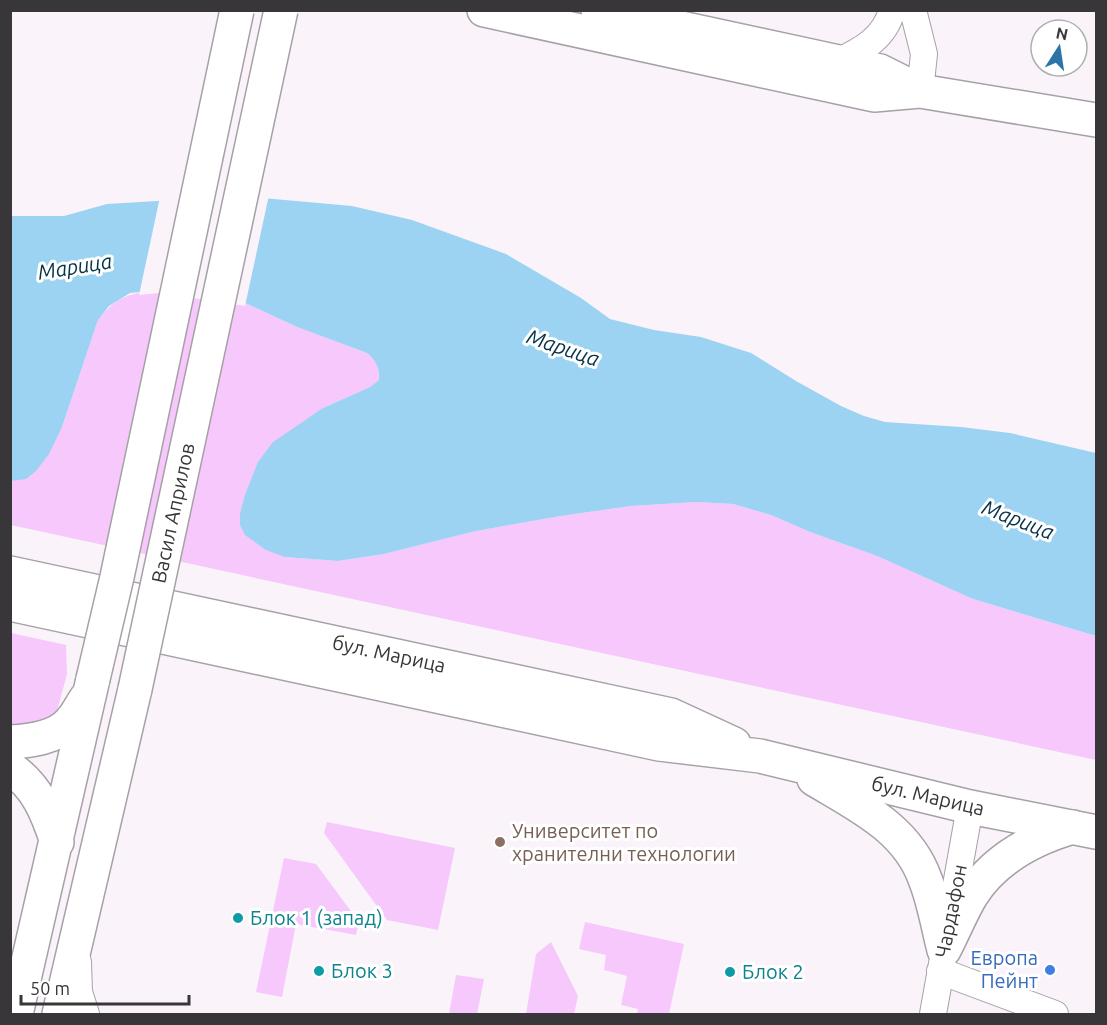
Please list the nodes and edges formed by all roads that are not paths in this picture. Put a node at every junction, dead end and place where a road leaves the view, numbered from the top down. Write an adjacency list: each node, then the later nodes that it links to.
1 (237, 10): 12 (street, Васил Априлов, bridge)
2 (281, 10): 19 (street, Васил Априлов, bridge)
3 (484, 10): 8 (street)
4 (598, 10): 7 (street)
5 (892, 10): 7 (street)
6 (913, 10): 8 (street)
7 (837, 62): 8 (street)
8 (921, 90): 9 (street)
9 (1096, 120)
10 (10, 573): 14 (street, бул. Марица)
11 (10, 604): 14 (street, бул. Марица)
12 (92, 685): 13 (street); 18 (street, Васил Априлов)
13 (10, 742)
14 (775, 760): 16 (street, бул. Марица); 20 (street)
15 (10, 768): 18 (street)
16 (970, 807): 17 (street, бул. Марица); 20 (street, Чардафон)
17 (1085, 830): 20 (street)
18 (57, 842): 21 (street, Васил Априлов)
19 (80, 920): 22 (street, Васил Априлов); 23 (street)
20 (942, 961): 24 (street, Чардафон); 25 (street)
21 (16, 1014)
22 (59, 1014)
23 (86, 1014)
24 (933, 1014)
25 (1055, 1014)

